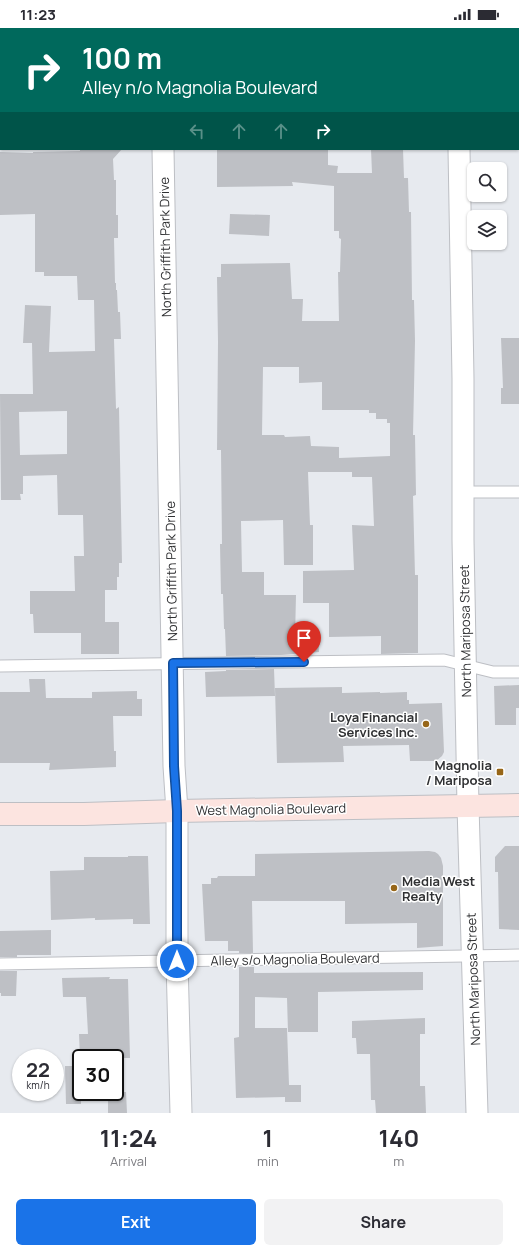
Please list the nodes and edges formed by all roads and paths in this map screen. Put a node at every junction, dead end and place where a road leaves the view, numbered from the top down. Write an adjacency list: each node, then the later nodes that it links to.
1 (163, 150): 5 (street, North Griffith Park Drive)
2 (459, 150): 3 (street, North Mariposa Street)
3 (463, 492): 4 (lane); 6 (street, North Mariposa Street)
4 (519, 492)
5 (173, 663): 6 (lane); 7 (lane); 11 (street, North Griffith Park Drive)
6 (465, 665): 8 (lane); 10 (street, North Mariposa Street)
7 (0, 666)
8 (519, 672)
9 (519, 805): 10 (main road, West Magnolia Boulevard)
10 (468, 806): 11 (main road, West Magnolia Boulevard); 14 (street, North Mariposa Street)
11 (177, 811): 12 (main road, West Magnolia Boulevard); 15 (street, North Griffith Park Drive)
12 (0, 814)
13 (519, 955): 14 (lane, Alley s/o Magnolia Boulevard)
14 (472, 956): 15 (lane, Alley s/o Magnolia Boulevard); 18 (street, North Mariposa Street)
15 (177, 961): 16 (lane, Alley s/o Magnolia Boulevard); 17 (street, North Griffith Park Drive)
16 (0, 964)
17 (181, 1113)
18 (477, 1113)

